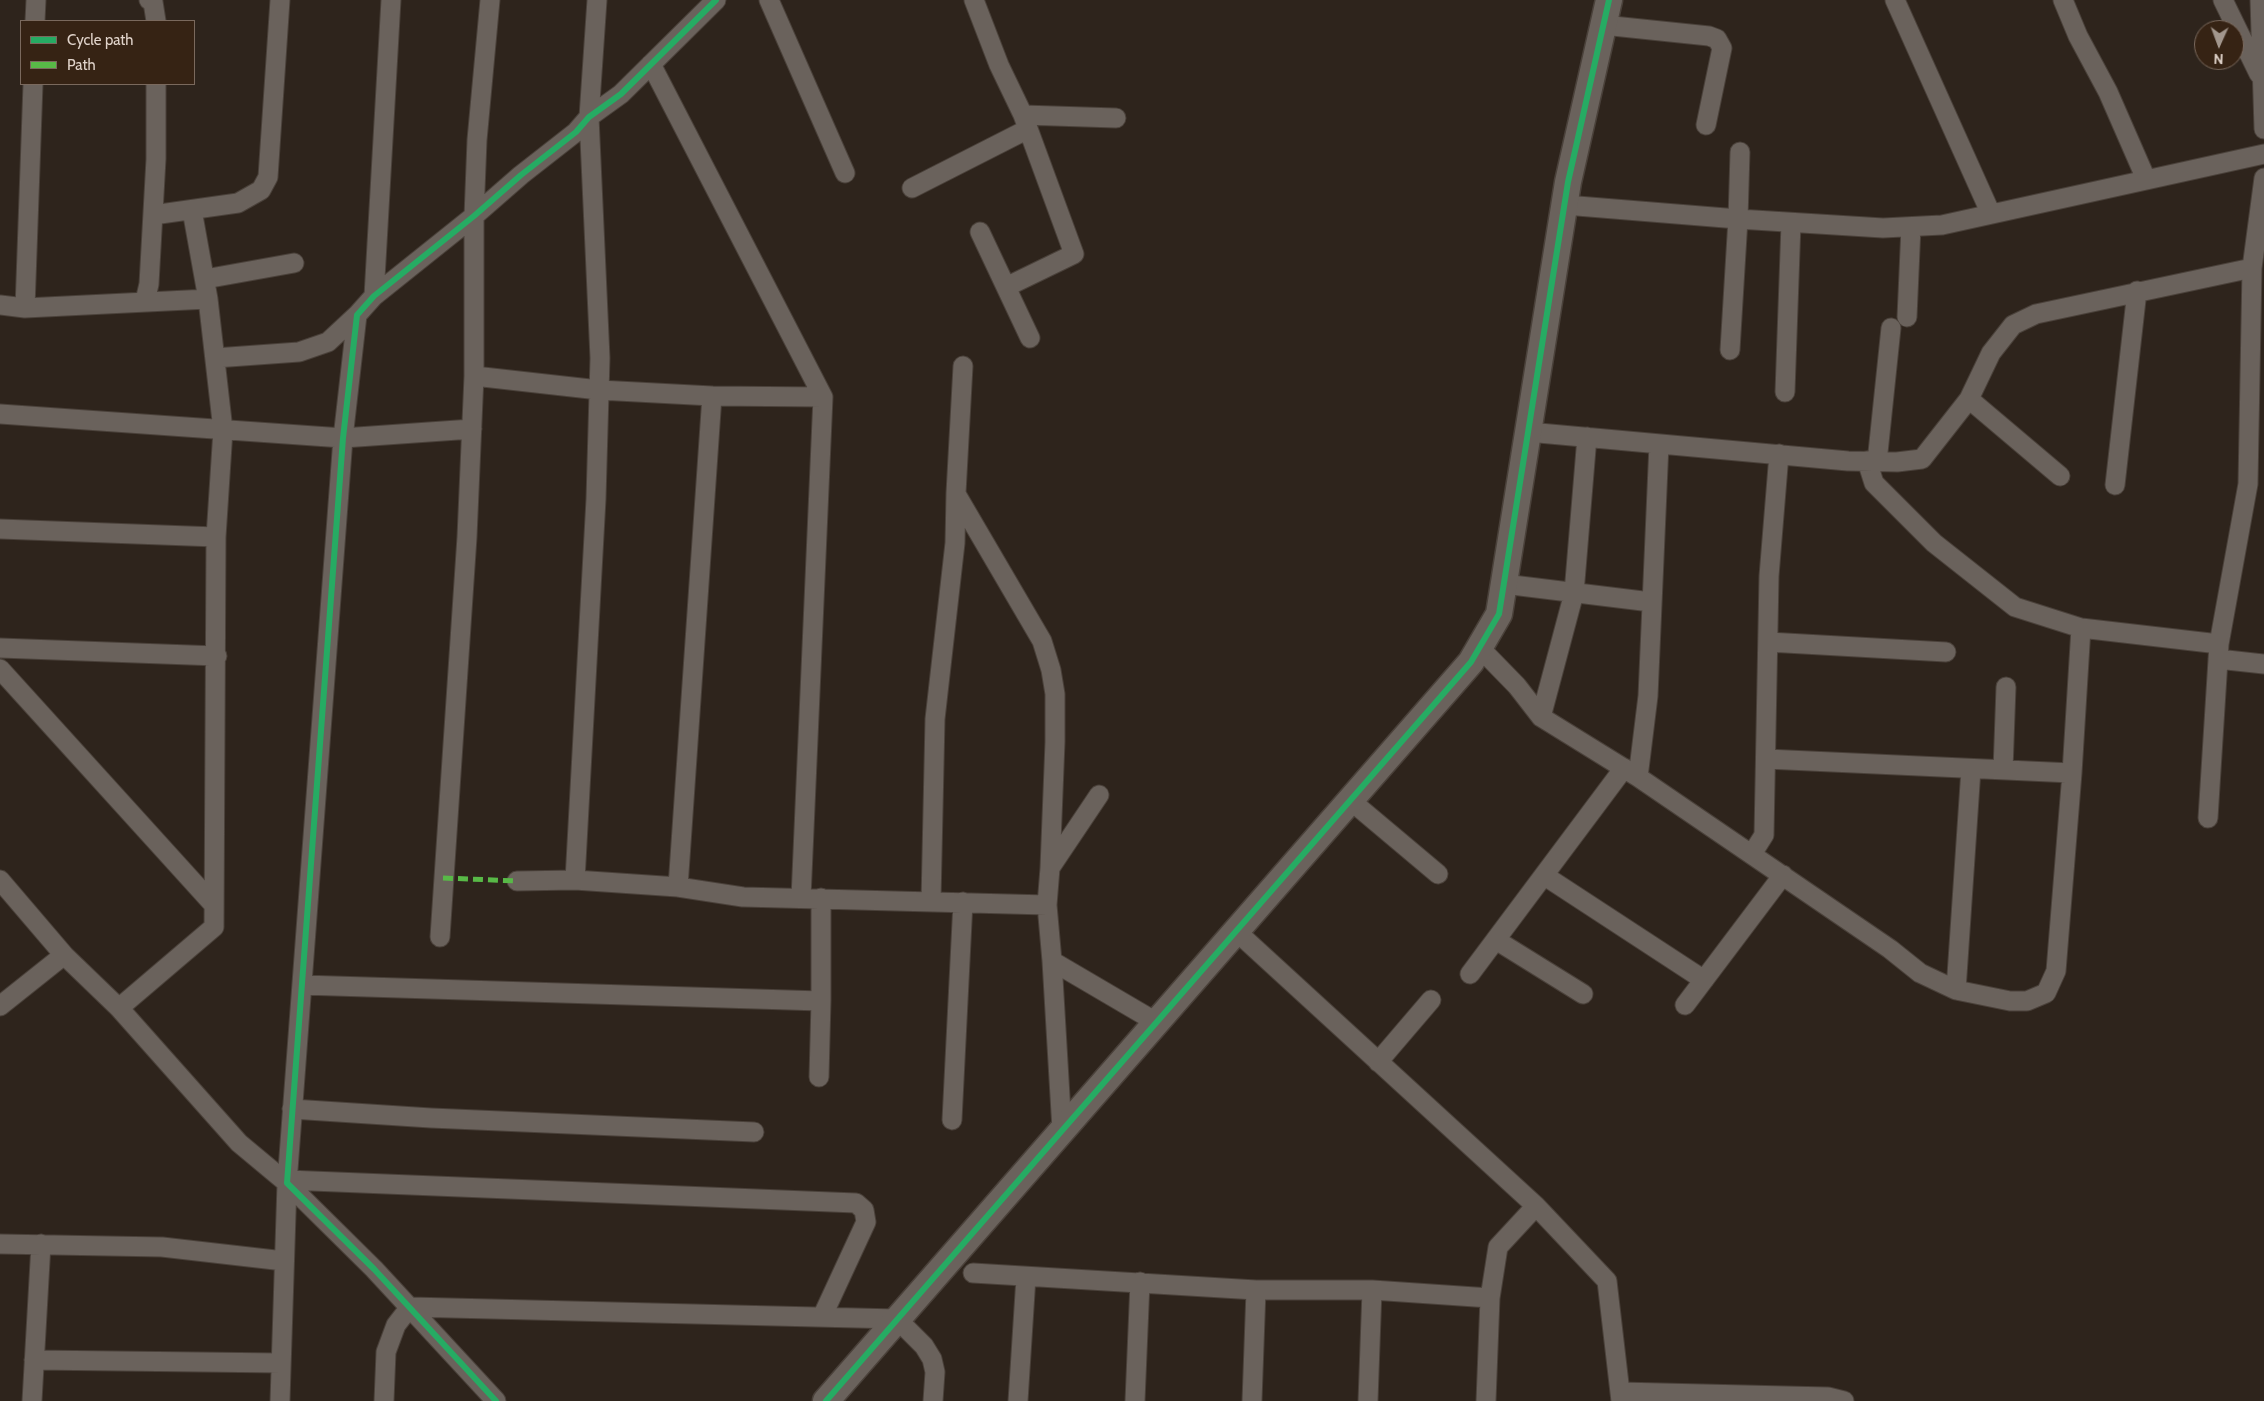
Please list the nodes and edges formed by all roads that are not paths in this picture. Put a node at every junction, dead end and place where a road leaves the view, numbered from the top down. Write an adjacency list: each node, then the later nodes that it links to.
1 (36, 0): 15 (street)
2 (149, 0): 16 (street)
3 (280, 0): 33 (street)
4 (391, 0): 46 (street)
5 (490, 0): 36 (street)
6 (597, 0): 21 (street)
7 (716, 0): 17 (street)
8 (769, 0): 28 (street)
9 (974, 0): 23 (street)
10 (1894, 0): 34 (street)
11 (2063, 0): 30 (street)
12 (2223, 0): 18 (street)
13 (2260, 0): 18 (street)
14 (1606, 12): 24 (street); 32 (street)
15 (35, 20)
16 (156, 20)
17 (651, 64): 21 (street); 63 (street)
18 (2262, 80): 25 (street)
19 (33, 85): 51 (street)
20 (156, 85): 35 (street)
21 (589, 117): 36 (street); 60 (street)
22 (1116, 118): 23 (street)
23 (1025, 122): 31 (street); 44 (street)
24 (1706, 125)
25 (2264, 129)
26 (1740, 152): 37 (street)
27 (2264, 154): 30 (street)
28 (845, 173)
29 (2264, 178): 42 (street)
30 (2146, 179): 34 (street)
31 (912, 188)
32 (1565, 205): 37 (street); 68 (street)
33 (192, 210): 35 (street); 43 (street)
34 (1991, 214): 39 (street)
35 (153, 215): 48 (street)
36 (474, 216): 46 (street); 59 (street)
37 (1738, 219): 38 (street); 56 (street)
38 (1791, 223): 39 (street); 61 (street)
39 (1911, 227): 53 (street)
40 (980, 232): 44 (street)
41 (294, 263): 43 (street)
42 (2252, 268): 45 (street); 50 (street)
43 (205, 280): 47 (street)
44 (1006, 287): 55 (street)
45 (2138, 291): 64 (street); 76 (street)
46 (374, 296): 52 (street)
47 (208, 299): 48 (street); 57 (street)
48 (145, 301): 51 (street)
49 (0, 305): 51 (street)
50 (2257, 306): 75 (street)
51 (25, 308)
52 (357, 315): 57 (street); 70 (street)
53 (1907, 317)
54 (1891, 328): 73 (street)
55 (1030, 338)
56 (1730, 350)
57 (215, 358): 67 (street)
58 (963, 366): 77 (street)
59 (474, 376): 60 (street); 66 (street)
60 (599, 390): 62 (street); 108 (street)
61 (1785, 392)
62 (712, 396): 63 (street); 110 (street)
63 (823, 397): 111 (street)
64 (1969, 398): 73 (street); 74 (street)
65 (0, 414): 67 (street)
66 (472, 428): 70 (street); 118 (street)
67 (223, 430): 70 (street); 79 (street)
68 (1528, 432): 69 (street); 80 (street)
69 (1587, 437): 71 (street); 81 (street)
70 (343, 438): 124 (street)
71 (1659, 444): 72 (street); 82 (street)
72 (1779, 454): 73 (street); 84 (street)
73 (1872, 461): 83 (street)
74 (2060, 476)
75 (2256, 482): 88 (street)
76 (2115, 485)
77 (956, 493): 103 (street); 113 (street)
78 (0, 529): 79 (street)
79 (216, 537): 89 (street)
80 (1504, 584): 81 (street); 86 (street)
81 (1574, 593): 82 (street); 93 (street)
82 (1651, 602): 97 (street)
83 (2081, 628): 88 (street); 98 (street)
84 (1768, 642): 87 (street); 94 (street)
85 (0, 648): 89 (street)
86 (1479, 648): 93 (street); 100 (street)
87 (1946, 652)
88 (2218, 652): 90 (street); 101 (street)
89 (217, 656): 116 (street)
90 (2264, 664)
91 (0, 669): 116 (street)
92 (2006, 687): 96 (street)
93 (1541, 716): 97 (street)
94 (1766, 759): 95 (street); 102 (street)
95 (1971, 769): 96 (street); 125 (street)
96 (2003, 770): 98 (street)
97 (1631, 773): 102 (street); 105 (street)
98 (2072, 773): 125 (street)
99 (1099, 795): 103 (street)
100 (1350, 800): 104 (street); 117 (street)
101 (2208, 818)
102 (1752, 854): 106 (street)
103 (1050, 868): 115 (street)
104 (1438, 874)
105 (1545, 876): 119 (street); 123 (street)
106 (1783, 876): 123 (street); 125 (street)
107 (0, 880): 120 (street)
108 (575, 880): 109 (street); 110 (street)
109 (517, 881)
110 (678, 887): 111 (street)
111 (801, 898): 112 (street)
112 (822, 898): 113 (street); 128 (street)
113 (931, 901): 114 (street)
114 (964, 902): 115 (street); 136 (street)
115 (1047, 905): 121 (street)
116 (214, 906): 131 (street)
117 (1236, 931): 132 (street); 133 (street)
118 (440, 937)
119 (1496, 940): 122 (street); 126 (street)
120 (64, 955): 130 (street); 131 (street)
121 (1052, 961): 132 (street); 137 (street)
122 (1470, 974)
123 (1704, 980): 129 (street)
124 (302, 984): 128 (street); 135 (street)
125 (1956, 990)
126 (1583, 994)
127 (1431, 1000): 133 (street)
128 (821, 1001): 134 (street)
129 (1685, 1005)
130 (0, 1006)
131 (119, 1008): 139 (street)
132 (1156, 1022): 137 (street)
133 (1378, 1062): 140 (street)
134 (819, 1077)
135 (292, 1109): 138 (street); 139 (street)
136 (952, 1120)
137 (1062, 1130): 143 (street)
138 (754, 1132)
139 (287, 1182): 144 (street); 152 (street); 153 (street)
140 (1536, 1206): 151 (street); 157 (street)
141 (0, 1244): 142 (street)
142 (41, 1244): 144 (street); 155 (street)
143 (961, 1246): 145 (street); 146 (street)
144 (284, 1261): 156 (street)
145 (944, 1266): 146 (street); 154 (street)
146 (973, 1273): 147 (street)
147 (1026, 1277): 148 (street); 164 (street)
148 (1140, 1282): 149 (street); 165 (street)
149 (1256, 1290): 150 (street); 166 (street)
150 (1372, 1290): 151 (street); 167 (street)
151 (1490, 1298): 168 (street)
152 (410, 1308): 153 (street); 160 (street); 161 (street)
153 (822, 1317): 154 (street)
154 (897, 1319): 162 (street); 163 (street)
155 (34, 1360): 156 (street); 158 (street)
156 (281, 1363): 159 (street)
157 (1620, 1396): 169 (street)
158 (32, 1401)
159 (280, 1401)
160 (384, 1401)
161 (496, 1401)
162 (826, 1401)
163 (933, 1401)
164 (1018, 1401)
165 (1135, 1401)
166 (1252, 1401)
167 (1368, 1401)
168 (1486, 1401)
169 (1844, 1401)

